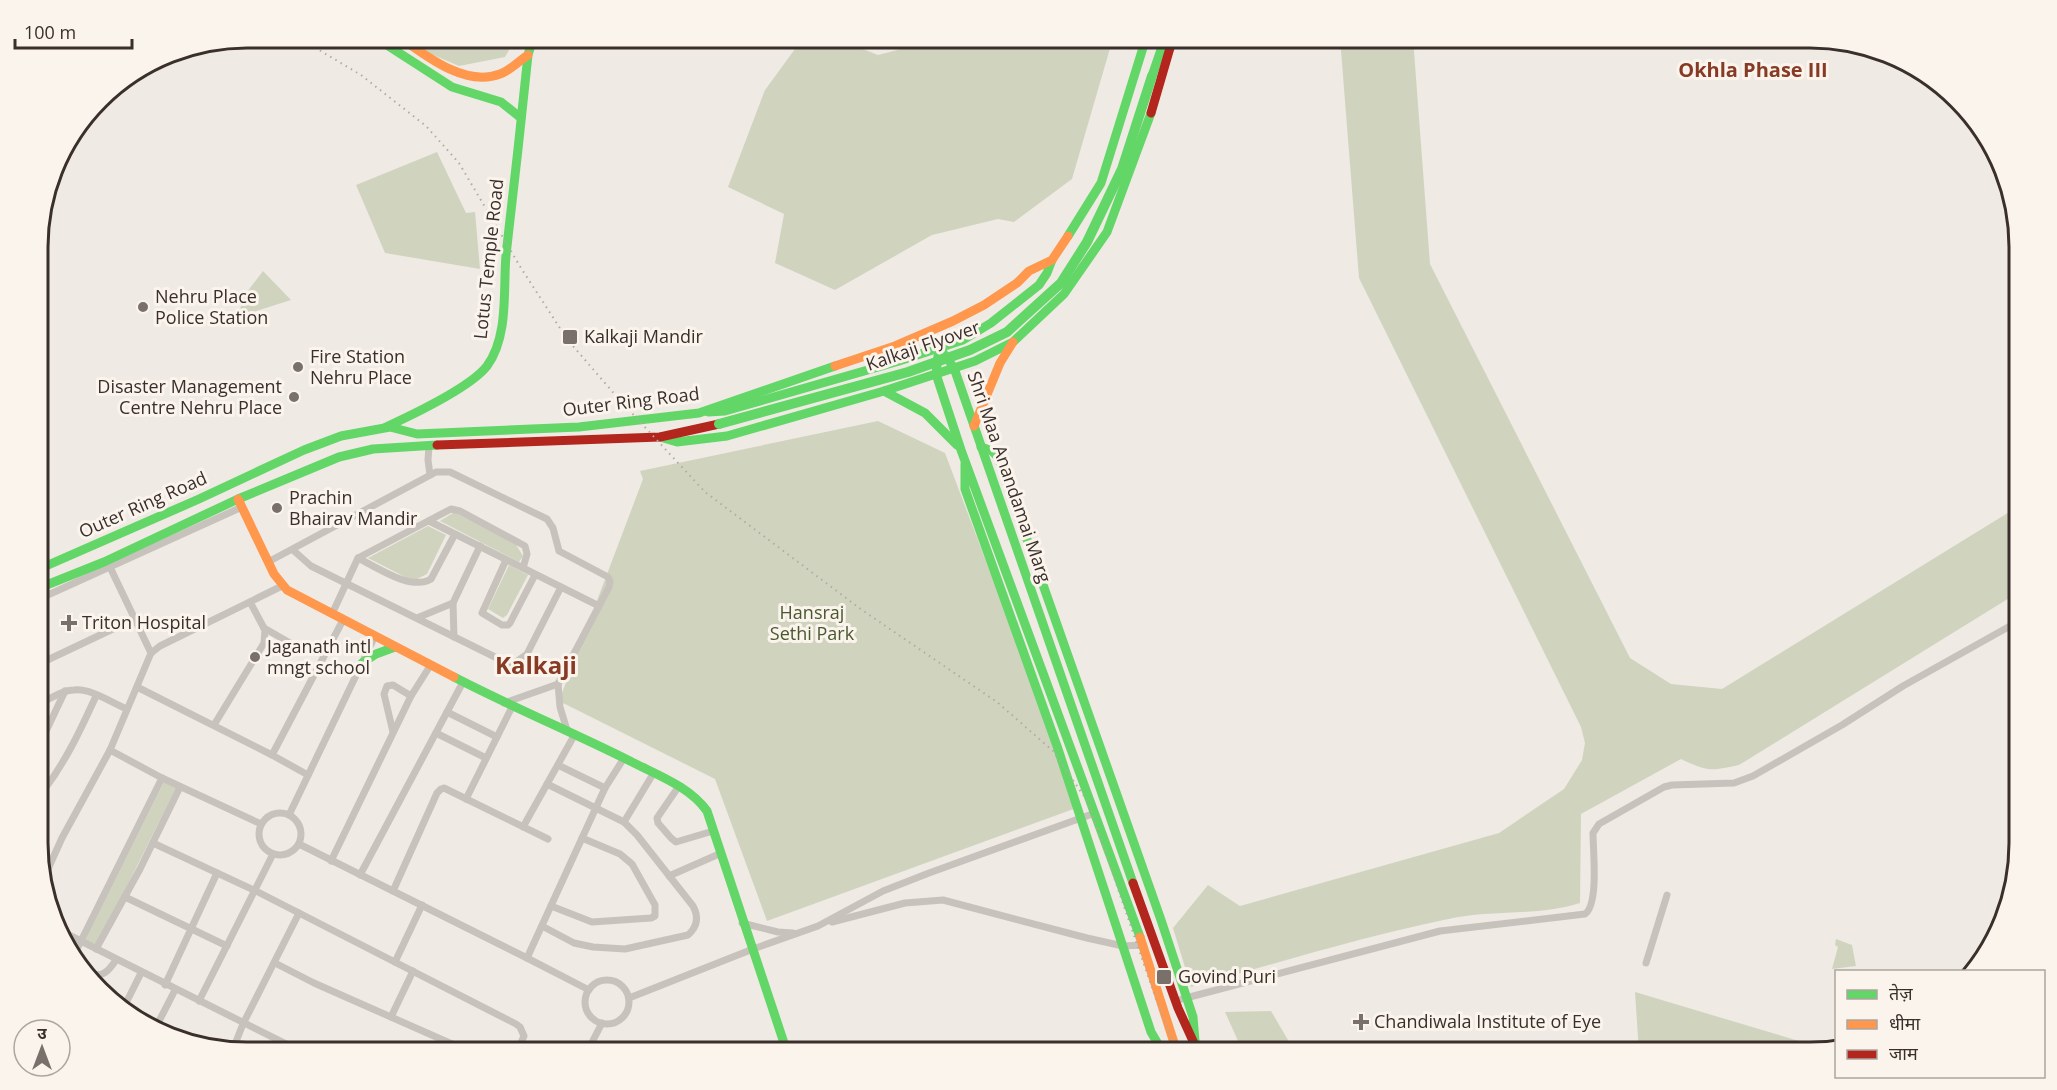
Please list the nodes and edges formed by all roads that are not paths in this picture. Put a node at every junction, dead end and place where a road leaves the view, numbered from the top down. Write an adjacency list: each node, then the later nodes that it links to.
1 (392, 48): 8 (main road)
2 (416, 48): 7 (main road)
3 (530, 48): 7 (main road, Lotus Temple Road)
4 (1143, 48): 9 (main road, Outer Ring Road)
5 (1162, 48): 22 (main road, Kalkaji Flyover, bridge)
6 (1170, 48): 11 (main road)
7 (528, 55): 8 (main road, Lotus Temple Road)
8 (521, 118): 21 (main road, Lotus Temple Road)
9 (1052, 260): 10 (main road); 19 (main road, Outer Ring Road)
10 (1007, 311): 11 (main road); 13 (main road)
11 (1024, 333): 12 (main road)
12 (1013, 342): 14 (main road); 20 (main road)
13 (939, 347): 14 (main road, Shri Maa Anandamai Marg); 15 (main road, Shri Maa Anandamai Marg); 16 (main road)
14 (954, 368): 15 (main road); 20 (main road, Shri Maa Anandamai Marg)
15 (936, 374): 17 (main road); 24 (main road, Shri Maa Anandamai Marg)
16 (836, 378): 18 (main road); 19 (main road)
17 (884, 391): 18 (main road); 24 (main road)
18 (836, 405): 22 (main road)
19 (699, 413): 21 (main road, Outer Ring Road)
20 (974, 426): 142 (main road, Shri Maa Anandamai Marg)
21 (386, 427): 36 (main road, Outer Ring Road)
22 (660, 437): 23 (main road, Outer Ring Road)
23 (429, 446): 26 (street); 27 (main road, Outer Ring Road)
24 (961, 450): 25 (main road, Shri Maa Anandamai Marg)
25 (966, 462): 92 (main road, Shri Maa Anandamai Marg); 94 (main road)
26 (430, 475): 31 (street); 46 (street)
27 (240, 503): 34 (main road); 35 (main road, Outer Ring Road)
28 (429, 521): 29 (street); 32 (street); 37 (street)
29 (455, 534): 30 (street); 32 (street)
30 (480, 546): 33 (street); 45 (street)
31 (293, 550): 34 (street); 39 (street)
32 (358, 558): 39 (street)
33 (506, 560): 37 (street); 38 (street)
34 (268, 562): 41 (main road)
35 (108, 564): 40 (main road, Outer Ring Road); 43 (street); 49 (street)
36 (48, 565)
37 (523, 568): 38 (street)
38 (535, 575): 42 (street)
39 (346, 583): 47 (street); 48 (street)
40 (48, 585)
41 (282, 586): 44 (street); 47 (main road)
42 (561, 587): 46 (street); 54 (street)
43 (48, 594)
44 (250, 602): 52 (street); 57 (street)
45 (453, 603): 48 (street); 54 (street)
46 (598, 606): 62 (street)
47 (332, 614): 50 (main road)
48 (417, 618): 54 (street)
49 (134, 619): 57 (street); 58 (street)
50 (343, 620): 53 (main road); 78 (street)
51 (2009, 627): 142 (street)
52 (264, 628): 55 (street); 71 (street)
53 (375, 636): 56 (main road); 59 (street)
54 (454, 637)
55 (290, 644)
56 (395, 647): 59 (main road); 60 (main road)
57 (151, 652): 63 (street)
58 (48, 659)
59 (362, 663): 83 (street)
60 (430, 666): 61 (main road); 66 (street)
61 (463, 682): 68 (main road); 70 (street)
62 (558, 684): 68 (street); 74 (street)
63 (137, 687): 69 (street); 71 (street)
64 (65, 691): 65 (street); 67 (street); 72 (street)
65 (96, 696): 69 (street); 86 (street)
66 (411, 696): 73 (street); 73 (street)
67 (48, 700)
68 (508, 705): 74 (main road); 76 (street)
69 (127, 710): 77 (street)
70 (447, 712): 75 (street); 76 (street)
71 (214, 725): 78 (street)
72 (48, 727)
73 (393, 732): 105 (street)
74 (571, 732): 80 (main road); 81 (street)
75 (436, 734): 79 (street); 108 (street)
76 (496, 737): 79 (street)
77 (110, 750): 84 (street); 106 (street)
78 (272, 755): 83 (street)
79 (486, 758): 90 (street)
80 (624, 758): 82 (main road); 89 (street)
81 (558, 765): 85 (street); 89 (street)
82 (652, 774): 87 (main road); 95 (street)
83 (308, 775): 93 (street)
84 (162, 778): 88 (street); 123 (street)
85 (547, 784): 91 (street); 97 (street)
86 (48, 785)
87 (680, 786): 98 (main road); 98 (street)
88 (180, 787): 96 (street); 101 (street)
89 (605, 788): 91 (street)
90 (466, 799): 97 (street); 111 (street)
91 (596, 808): 95 (street); 99 (street)
92 (1095, 813): 94 (street); 124 (main road, Shri Maa Anandamai Marg)
93 (289, 815): 96 (street); 102 (street)
94 (1080, 818): 119 (street); 126 (main road)
95 (624, 822): 109 (street)
96 (261, 824): 103 (street)
97 (523, 827): 100 (street)
98 (713, 831): 104 (main road)
99 (582, 838): 115 (street); 115 (street)
100 (548, 839)
101 (153, 843): 107 (street); 113 (street)
102 (299, 844): 103 (street); 105 (street)
103 (273, 854): 110 (street)
104 (720, 854): 109 (street); 117 (main road)
105 (331, 861): 108 (street)
106 (50, 865)
107 (217, 873): 110 (street); 120 (street)
108 (360, 875): 111 (street)
109 (669, 876): 118 (street)
110 (256, 891): 116 (street); 125 (street)
111 (393, 891): 114 (street)
112 (1667, 895): 134 (street)
113 (124, 897): 120 (street); 128 (street)
114 (422, 905): 130 (street); 132 (street)
115 (551, 906): 118 (street)
116 (299, 913): 132 (street); 133 (street)
117 (742, 923): 121 (street); 129 (main road)
118 (542, 926): 130 (street)
119 (818, 926): 121 (street); 126 (street)
120 (192, 928): 125 (street); 138 (street)
121 (798, 933): 129 (street)
122 (72, 937): 123 (street)
123 (81, 942): 127 (street); 128 (street)
124 (1143, 945): 126 (street); 156 (main road, Shri Maa Anandamai Marg)
125 (227, 946): 144 (street)
126 (1123, 946): 155 (main road)
127 (78, 948)
128 (96, 949): 131 (street)
129 (753, 949): 141 (street); 154 (main road)
130 (528, 958): 140 (street)
131 (116, 960): 136 (street); 137 (street)
132 (395, 962): 135 (street)
133 (275, 963): 145 (street); 148 (street)
134 (1646, 963)
135 (413, 970): 145 (street); 152 (street)
136 (141, 973): 138 (street); 143 (street)
137 (99, 976)
138 (165, 985): 139 (street)
139 (175, 990): 144 (street); 146 (street)
140 (589, 990): 141 (street); 147 (street)
141 (629, 998): 147 (street)
142 (1181, 999): 157 (main road)
143 (127, 1001)
144 (199, 1001): 148 (street)
145 (391, 1017): 151 (street)
146 (159, 1021)
147 (602, 1023): 153 (street)
148 (243, 1024): 149 (street); 150 (street)
149 (236, 1041)
150 (280, 1042)
151 (447, 1042)
152 (521, 1042)
153 (592, 1042)
154 (784, 1042)
155 (1157, 1042)
156 (1174, 1042)
157 (1195, 1042)

